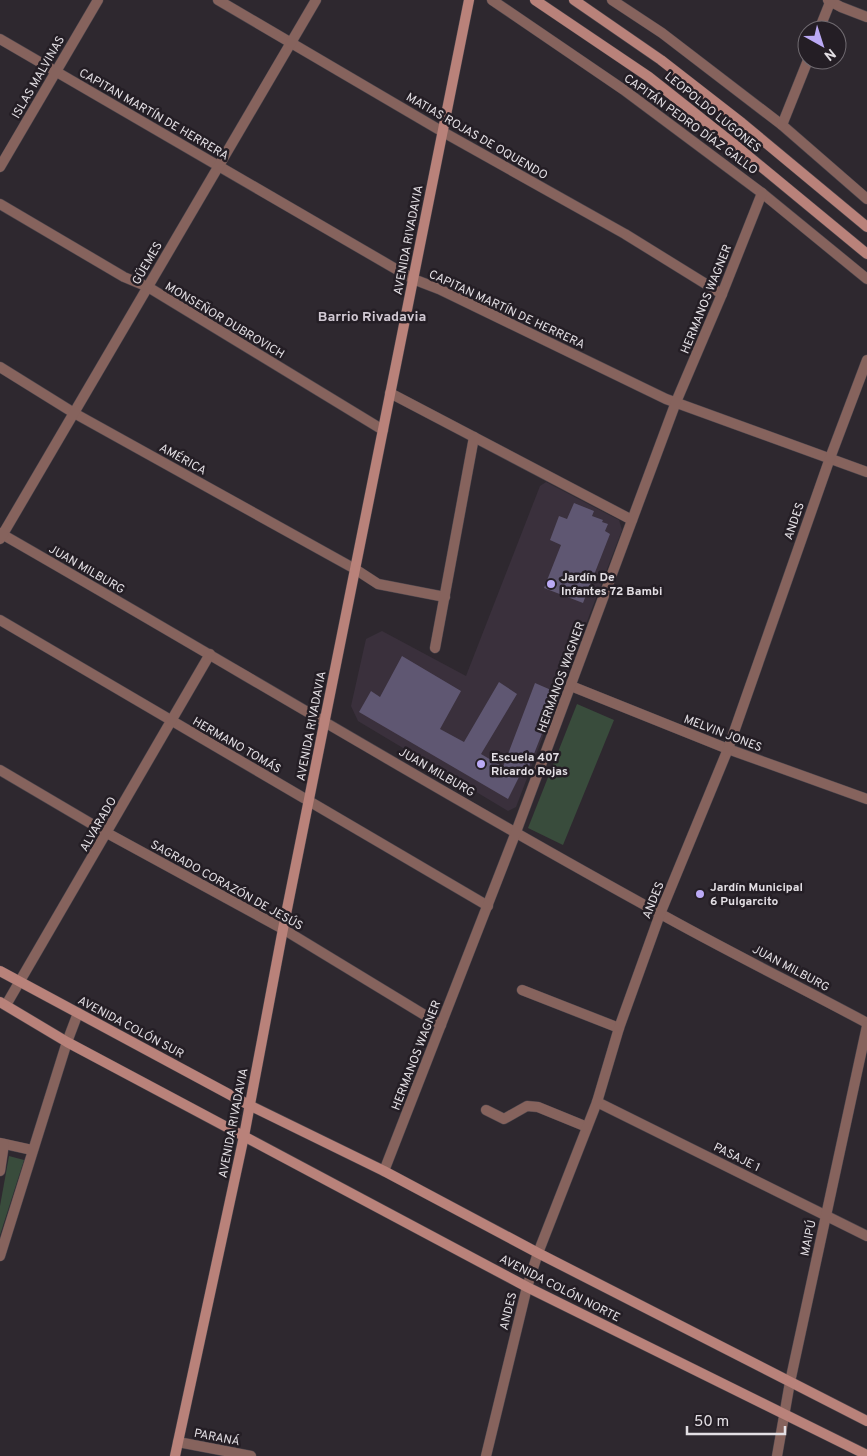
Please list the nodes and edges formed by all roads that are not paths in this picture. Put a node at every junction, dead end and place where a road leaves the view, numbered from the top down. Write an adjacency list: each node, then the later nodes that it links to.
1 (98, 0): 15 (street, ISLAS MALVINAS)
2 (218, 0): 13 (street, MATIAS ROJAS DE OQUENDO)
3 (316, 0): 13 (street, GÜEMES)
4 (469, 0): 17 (main road, AVENIDA RIVADAVIA)
5 (492, 0): 20 (street, CAPITÁN PEDRO DÍAZ GALLO)
6 (535, 0): 24 (main road, LEOPOLDO LUGONES)
7 (574, 0): 23 (main road, LEOPOLDO LUGONES)
8 (612, 0): 16 (street)
9 (830, 0): 10 (street); 11 (street)
10 (867, 17)
11 (823, 20)
12 (0, 39): 15 (street, CAPITAN MARTÍN DE HERRERA)
13 (291, 42): 17 (street, MATIAS ROJAS DE OQUENDO); 18 (street, GÜEMES)
14 (804, 70): 16 (street)
15 (56, 72): 18 (street, CAPITAN MARTÍN DE HERRERA); 19 (street, ISLAS MALVINAS)
16 (782, 125): 21 (street)
17 (443, 132): 25 (main road, AVENIDA RIVADAVIA); 28 (street, MATIAS ROJAS DE OQUENDO)
18 (219, 166): 25 (street, CAPITAN MARTÍN DE HERRERA); 27 (street, GÜEMES)
19 (0, 167)
20 (762, 193): 26 (street, CAPITÁN PEDRO DÍAZ GALLO); 28 (street, HERMANOS WAGNER)
21 (867, 198)
22 (0, 204): 27 (street, MONSEÑOR DUBROVICH)
23 (867, 227)
24 (867, 254)
25 (413, 280): 31 (main road, AVENIDA RIVADAVIA); 32 (street, CAPITAN MARTÍN DE HERRERA)
26 (867, 280)
27 (148, 288): 33 (street, GÜEMES); 34 (street, MONSEÑOR DUBROVICH)
28 (722, 294): 32 (street, HERMANOS WAGNER)
29 (867, 360): 36 (street, ANDES)
30 (0, 367): 33 (street, AMÉRICA)
31 (390, 393): 34 (main road, AVENIDA RIVADAVIA); 35 (street)
32 (676, 402): 36 (street, CAPITAN MARTÍN DE HERRERA); 38 (street, HERMANOS WAGNER)
33 (74, 412): 39 (street, GÜEMES); 40 (street, AMÉRICA)
34 (383, 430): 40 (main road, AVENIDA RIVADAVIA)
35 (474, 437): 38 (street); 41 (street)
36 (830, 458): 37 (street, CAPITAN MARTÍN DE HERRERA); 48 (street, ANDES)
37 (867, 472)
38 (632, 520): 45 (street, HERMANOS WAGNER)
39 (1, 536): 44 (street, JUAN MILBURG)
40 (355, 569): 41 (street); 47 (main road, AVENIDA RIVADAVIA)
41 (445, 598): 43 (street)
42 (0, 620): 46 (street, HERMANO TOMÁS)
43 (435, 648)
44 (210, 654): 46 (street, ALVARADO); 47 (street, JUAN MILBURG)
45 (570, 686): 48 (street, MELVIN JONES); 52 (street, HERMANOS WAGNER)
46 (171, 721): 51 (street, HERMANO TOMÁS); 53 (street, ALVARADO)
47 (324, 723): 51 (main road, AVENIDA RIVADAVIA); 52 (street, JUAN MILBURG)
48 (728, 749): 50 (street, MELVIN JONES); 55 (street, ANDES)
49 (0, 770): 53 (street, SAGRADO CORAZÓN DE JESÚS)
50 (867, 799)
51 (308, 802): 54 (street, HERMANO TOMÁS); 56 (main road, AVENIDA RIVADAVIA)
52 (516, 832): 54 (street, HERMANOS WAGNER); 55 (street, JUAN MILBURG)
53 (107, 833): 56 (street, SAGRADO CORAZÓN DE JESÚS); 58 (street, ALVARADO)
54 (488, 906): 62 (street, HERMANOS WAGNER)
55 (660, 914): 63 (street, JUAN MILBURG); 64 (street, ANDES)
56 (283, 929): 62 (street, SAGRADO CORAZÓN DE JESÚS); 67 (main road, AVENIDA RIVADAVIA)
57 (0, 971): 58 (main road, AVENIDA COLÓN SUR)
58 (20, 981): 60 (street, ALVARADO); 61 (main road, AVENIDA COLÓN SUR)
59 (522, 990): 64 (street)
60 (3, 1004): 65 (main road)
61 (78, 1013): 65 (street); 67 (main road, AVENIDA COLÓN SUR)
62 (441, 1024): 74 (street, HERMANOS WAGNER)
63 (867, 1024): 75 (street, MAIPÚ)
64 (619, 1028): 66 (street, ANDES)
65 (67, 1042): 70 (main road); 72 (street)
66 (597, 1102): 69 (street, ANDES); 75 (street, PASAJE 1)
67 (249, 1105): 70 (main road, AVENIDA RIVADAVIA); 74 (main road, AVENIDA COLÓN NORTE)
68 (486, 1110): 69 (street)
69 (587, 1127): 77 (street, ANDES)
70 (244, 1136): 79 (main road, AVENIDA COLÓN NORTE); 83 (main road, AVENIDA RIVADAVIA)
71 (2, 1143): 72 (street); 73 (street)
72 (32, 1150): 78 (street)
73 (0, 1170)
74 (384, 1171): 77 (main road, AVENIDA COLÓN NORTE)
75 (826, 1215): 76 (street, PASAJE 1); 80 (street, MAIPÚ)
76 (867, 1236)
77 (538, 1253): 79 (street, ANDES); 80 (main road, AVENIDA COLÓN NORTE)
78 (0, 1256)
79 (527, 1287): 81 (main road, AVENIDA COLÓN NORTE); 87 (street, ANDES)
80 (790, 1382): 81 (street, MAIPÚ); 82 (main road, AVENIDA COLÓN NORTE)
81 (785, 1415): 84 (main road, AVENIDA COLÓN NORTE); 88 (street, MAIPÚ)
82 (867, 1421)
83 (178, 1442): 85 (main road, AVENIDA RIVADAVIA); 86 (street, PARANÁ)
84 (867, 1455)
85 (175, 1456)
86 (251, 1456)
87 (486, 1456)
88 (777, 1456)

